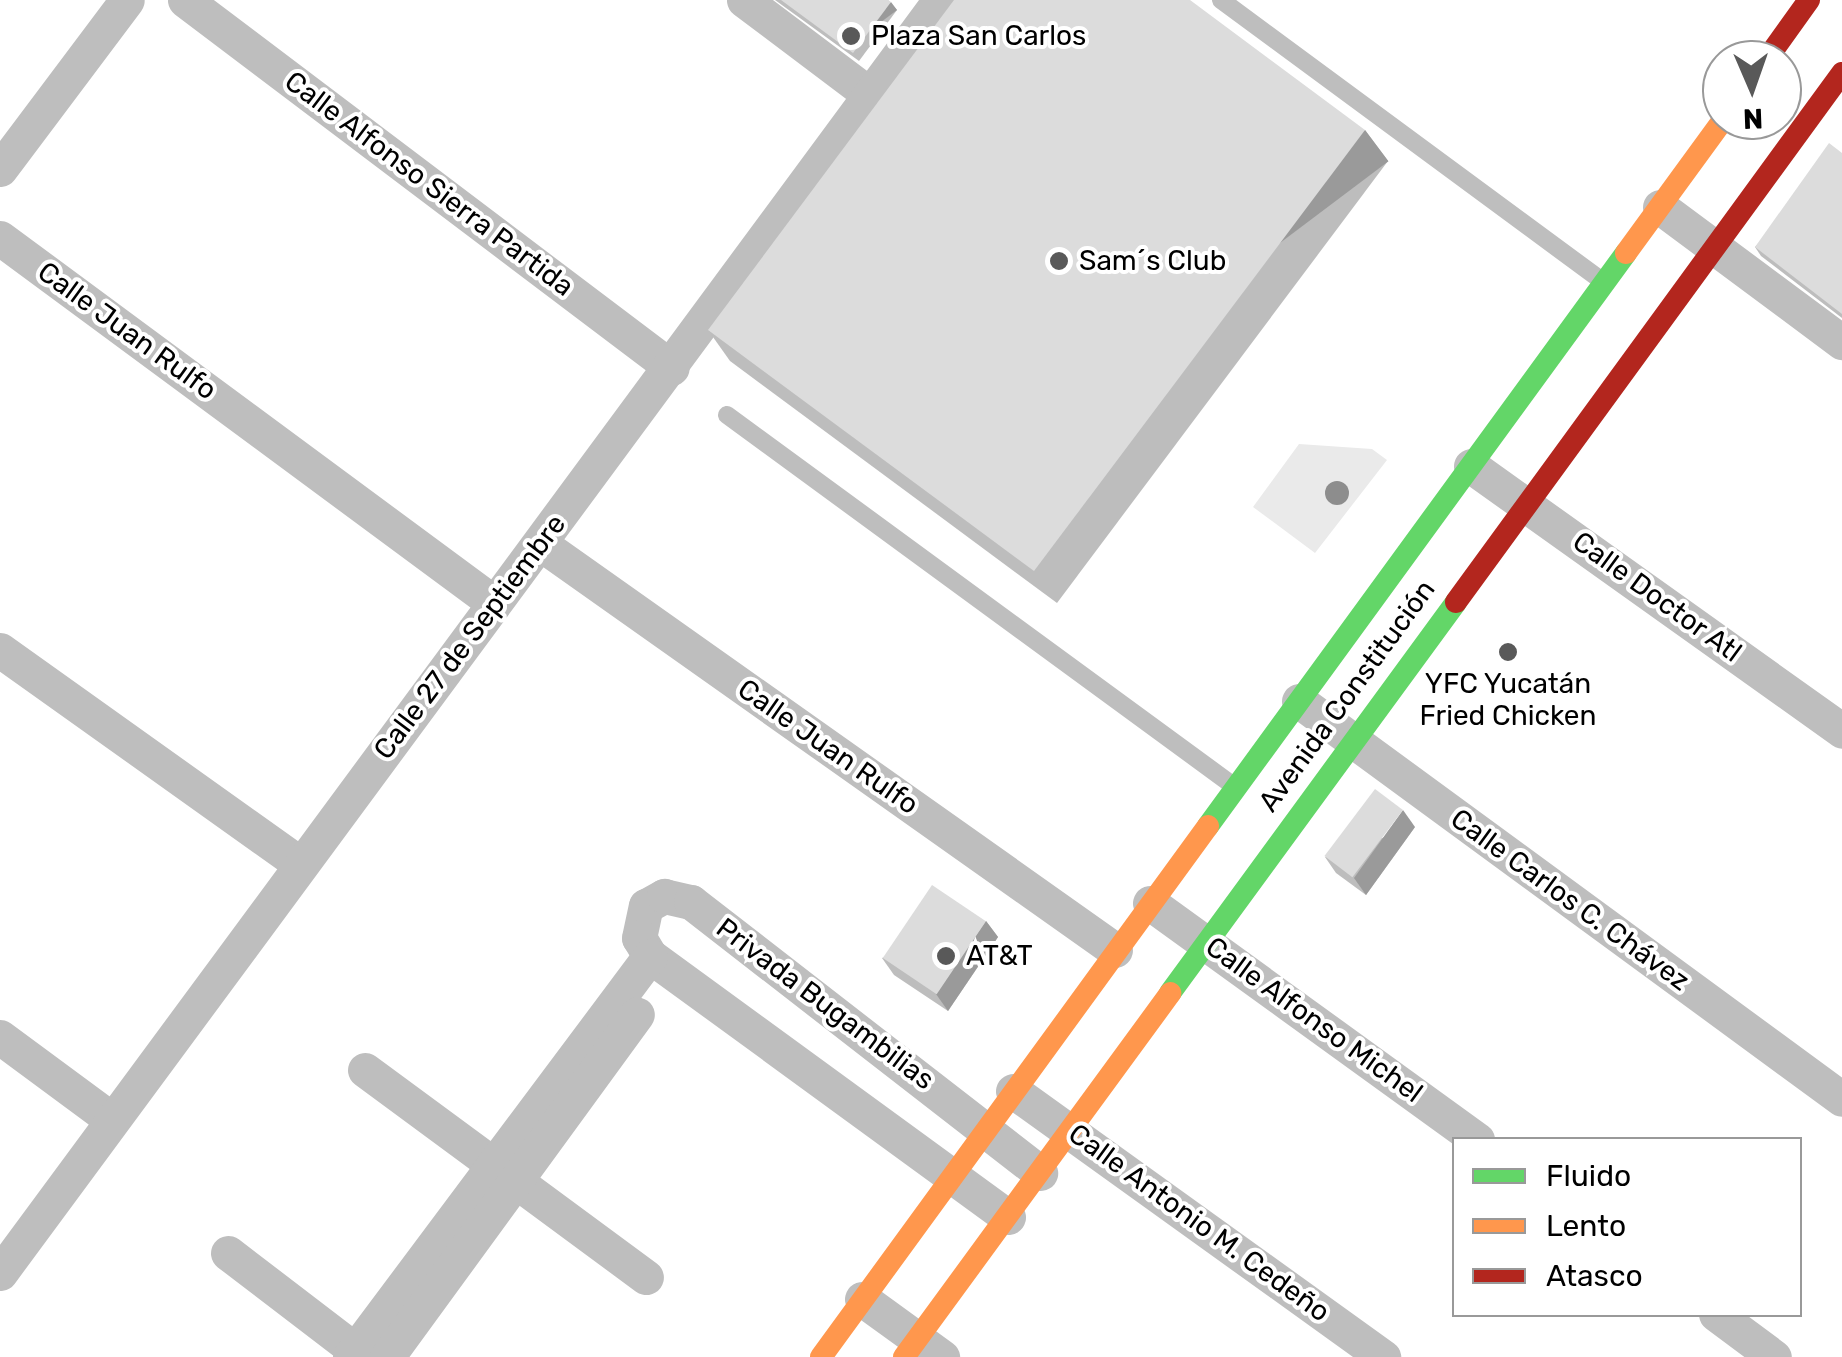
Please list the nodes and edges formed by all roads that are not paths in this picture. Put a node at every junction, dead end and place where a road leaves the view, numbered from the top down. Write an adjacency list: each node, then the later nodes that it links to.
1 (126, 0): 11 (street)
2 (186, 0): 17 (street, Calle Alfonso Sierra Partida)
3 (744, 0): 9 (street)
4 (940, 0): 9 (street, Calle 27 de Septiembre)
5 (1222, 0): 15 (lane)
6 (1809, 0): 7 (street)
7 (1780, 40)
8 (1842, 72): 14 (street, Avenida Constitución)
9 (870, 95): 17 (street, Calle 27 de Septiembre)
10 (1709, 140): 12 (street, Avenida Constitución)
11 (0, 169)
12 (1660, 208): 14 (street); 15 (street, Avenida Constitución)
13 (0, 238): 22 (street, Calle Juan Rulfo)
14 (1712, 246): 16 (street); 20 (street, Avenida Constitución)
15 (1606, 283): 19 (street, Avenida Constitución)
16 (1842, 342)
17 (672, 368): 21 (street, Calle 27 de Septiembre)
18 (727, 415): 27 (lane)
19 (1471, 466): 20 (street, Calle Doctor Atl); 24 (street, Avenida Constitución)
20 (1525, 502): 25 (street, Calle Doctor Atl); 26 (street, Avenida Constitución)
21 (541, 544): 22 (street, Calle 27 de Septiembre); 31 (street, Calle Juan Rulfo)
22 (494, 603): 28 (street, Calle 27 de Septiembre)
23 (0, 650): 28 (street)
24 (1298, 700): 26 (street, Calle Carlos C. Chávez); 27 (street, Avenida Constitución)
25 (1842, 730)
26 (1352, 741): 30 (street, Avenida Constitución); 36 (street, Calle Carlos C. Chávez)
27 (1235, 786): 29 (street, Avenida Constitución)
28 (298, 863): 37 (street, Calle 27 de Septiembre)
29 (1150, 903): 30 (street, Calle Alfonso Michel); 31 (street, Avenida Constitución)
30 (1206, 941): 39 (street, Avenida Constitución); 40 (street, Calle Alfonso Michel)
31 (1115, 950): 35 (street, Avenida Constitución)
32 (660, 964): 38 (street, Privada Bugambilias); 41 (street); 43 (street)
33 (0, 1037): 37 (street)
34 (364, 1070): 41 (street)
35 (1013, 1092): 38 (street, Avenida Constitución); 39 (street, Calle Antonio M. Cedeño)
36 (1842, 1099)
37 (112, 1120): 46 (street, Calle 27 de Septiembre)
38 (986, 1129): 42 (street, Privada Bugambilias); 43 (street, Avenida Constitución)
39 (1072, 1130): 42 (street, Avenida Constitución); 53 (street, Calle Antonio M. Cedeño)
40 (1473, 1137)
41 (504, 1173): 47 (street); 51 (street)
42 (1040, 1173): 44 (street, Avenida Constitución)
43 (951, 1176): 44 (street); 48 (street, Avenida Constitución)
44 (1008, 1217): 50 (street, Avenida Constitución)
45 (228, 1253): 51 (street)
46 (0, 1273)
47 (646, 1277)
48 (862, 1299): 50 (street); 52 (street, Avenida Constitución)
49 (1720, 1317): 54 (street)
50 (921, 1351)
51 (364, 1355)
52 (821, 1357)
53 (1383, 1357)
54 (1774, 1357)

